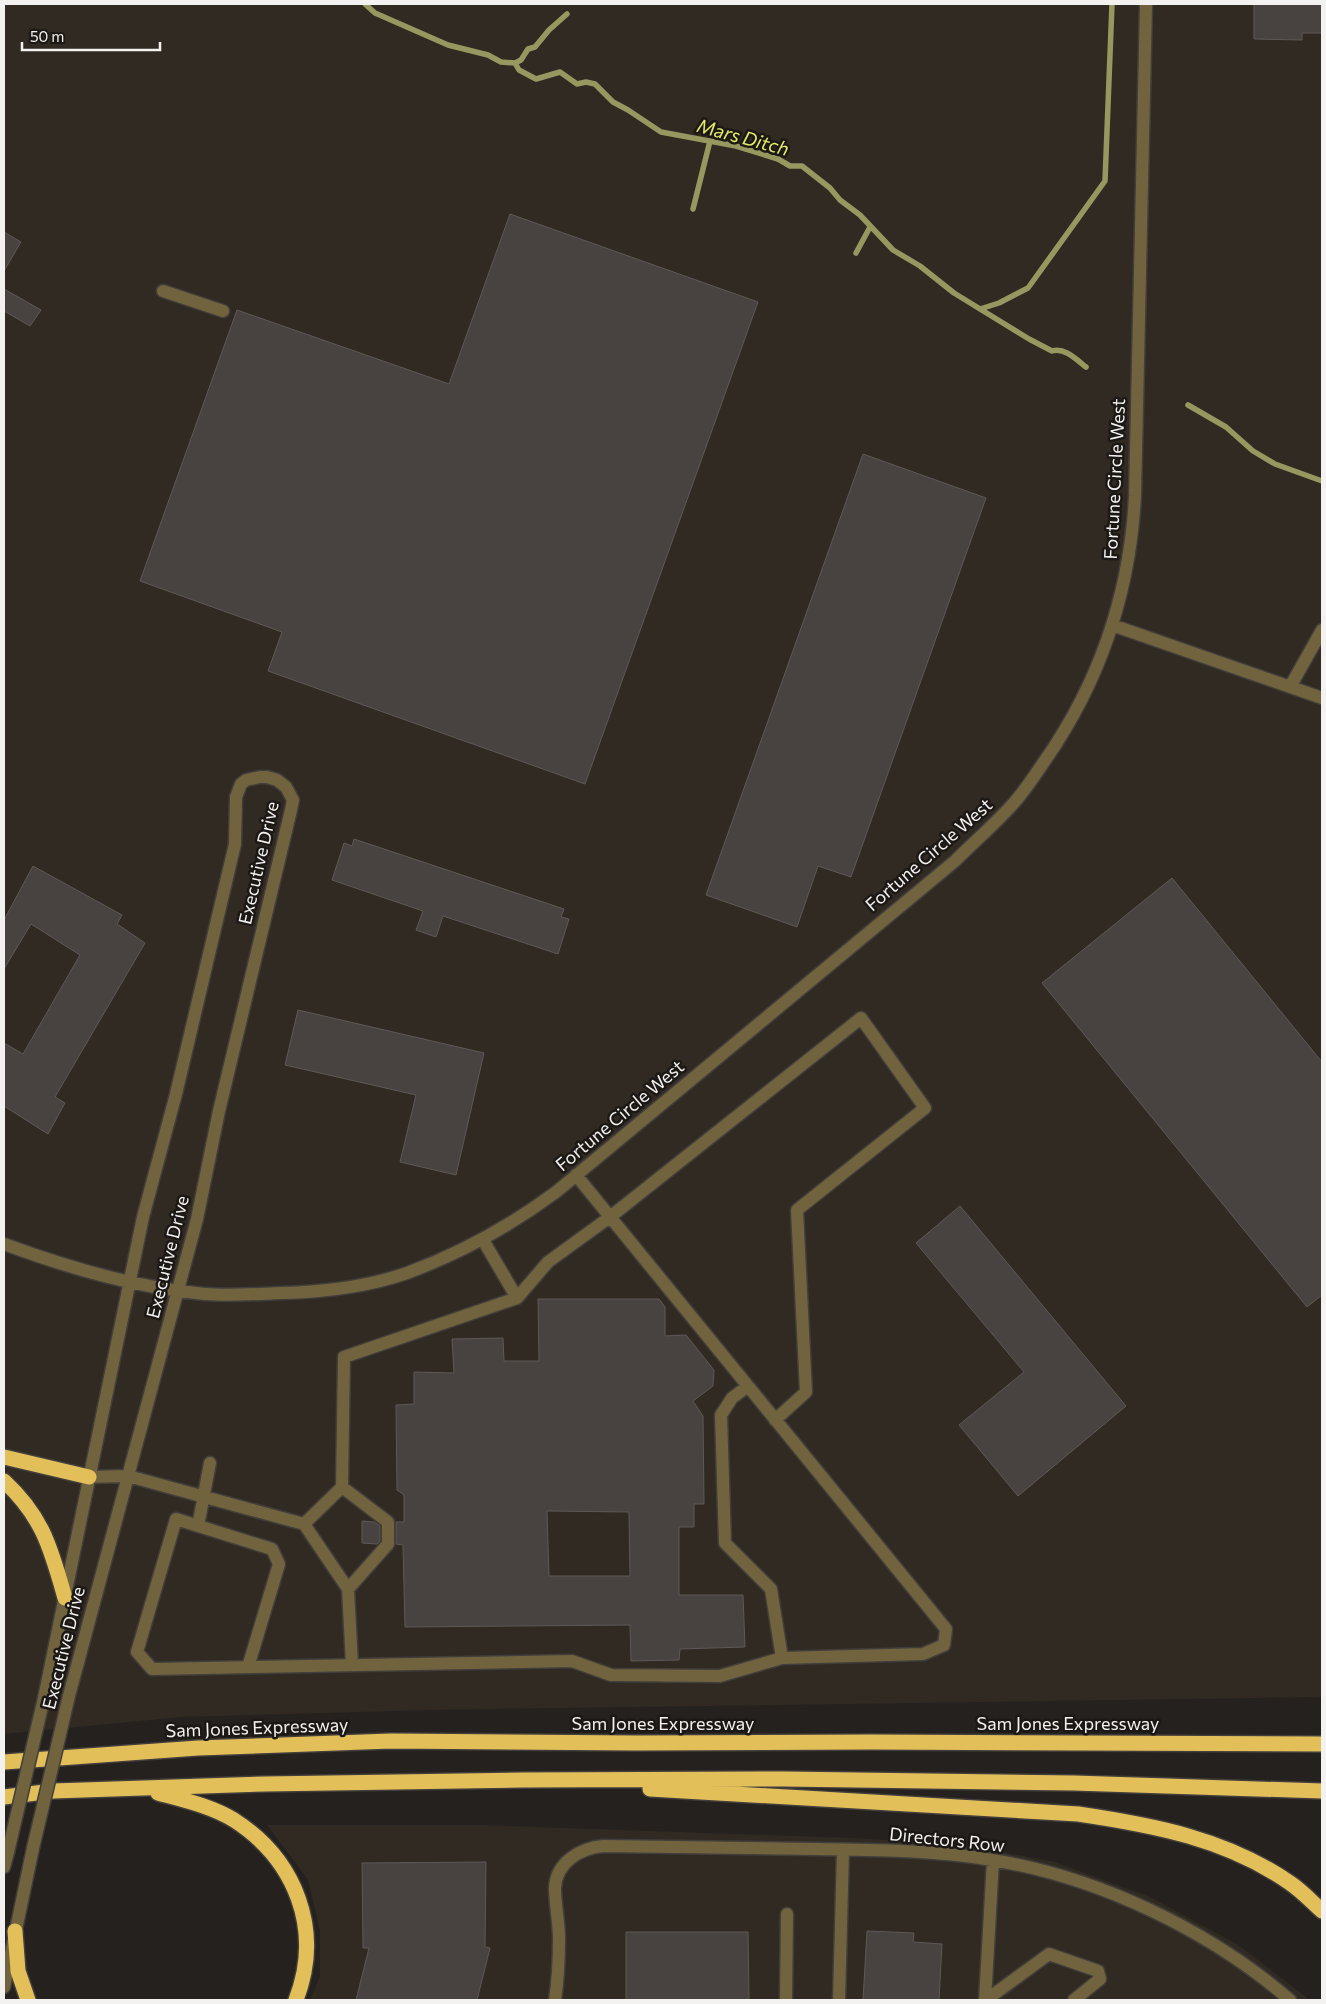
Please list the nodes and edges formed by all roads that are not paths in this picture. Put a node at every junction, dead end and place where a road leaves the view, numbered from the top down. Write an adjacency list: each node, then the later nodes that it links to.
1 (1146, 4): 4 (street, Fortune Circle West)
2 (163, 291): 3 (street)
3 (223, 311)
4 (1112, 625): 6 (street); 8 (street, Fortune Circle West)
5 (1322, 630): 6 (street)
6 (1290, 687): 7 (street)
7 (1322, 698)
8 (576, 1176): 9 (street); 10 (street, Fortune Circle West)
9 (610, 1217): 14 (street); 15 (street); 16 (street)
10 (483, 1240): 13 (street, Fortune Circle West); 14 (street)
11 (4, 1244): 12 (street, Fortune Circle West)
12 (129, 1282): 13 (street, Fortune Circle West); 13 (street, Executive Drive); 20 (street, Executive Drive)
13 (178, 1291): 19 (street, Executive Drive)
14 (517, 1298): 22 (street)
15 (748, 1386): 16 (street); 28 (street)
16 (775, 1420): 28 (street)
17 (4, 1457): 20 (highway)
18 (210, 1463): 23 (street)
19 (128, 1476): 20 (street); 23 (street); 43 (street, Executive Drive, bridge)
20 (89, 1477): 27 (street, Executive Drive)
21 (4, 1481): 27 (highway)
22 (342, 1487): 24 (street); 26 (street)
23 (204, 1497): 24 (street); 25 (street)
24 (304, 1524): 26 (street)
25 (198, 1526): 30 (street); 30 (street)
26 (348, 1589): 29 (street)
27 (65, 1598): 40 (street, Executive Drive, bridge)
28 (782, 1658): 29 (street)
29 (352, 1666): 30 (street)
30 (248, 1667)
31 (1322, 1739): 32 (highway, Sam Jones Expressway)
32 (1315, 1744): 33 (highway, Sam Jones Expressway)
33 (4, 1762)
34 (522, 1780): 35 (highway); 36 (highway); 41 (highway)
35 (146, 1789): 37 (highway); 46 (highway)
36 (1322, 1791)
37 (4, 1797)
38 (842, 1850): 39 (street, Directors Row); 47 (street, Directors Row); 49 (street)
39 (993, 1860): 50 (street); 52 (street, Directors Row)
40 (4, 1866)
41 (1322, 1911)
42 (787, 1914): 48 (street)
43 (15, 1931): 44 (street, Executive Drive); 45 (highway)
44 (4, 1987)
45 (28, 2000)
46 (296, 2000)
47 (555, 2000)
48 (786, 2000)
49 (839, 2000)
50 (986, 2000): 51 (street)
51 (1074, 2000)
52 (1290, 2000)

